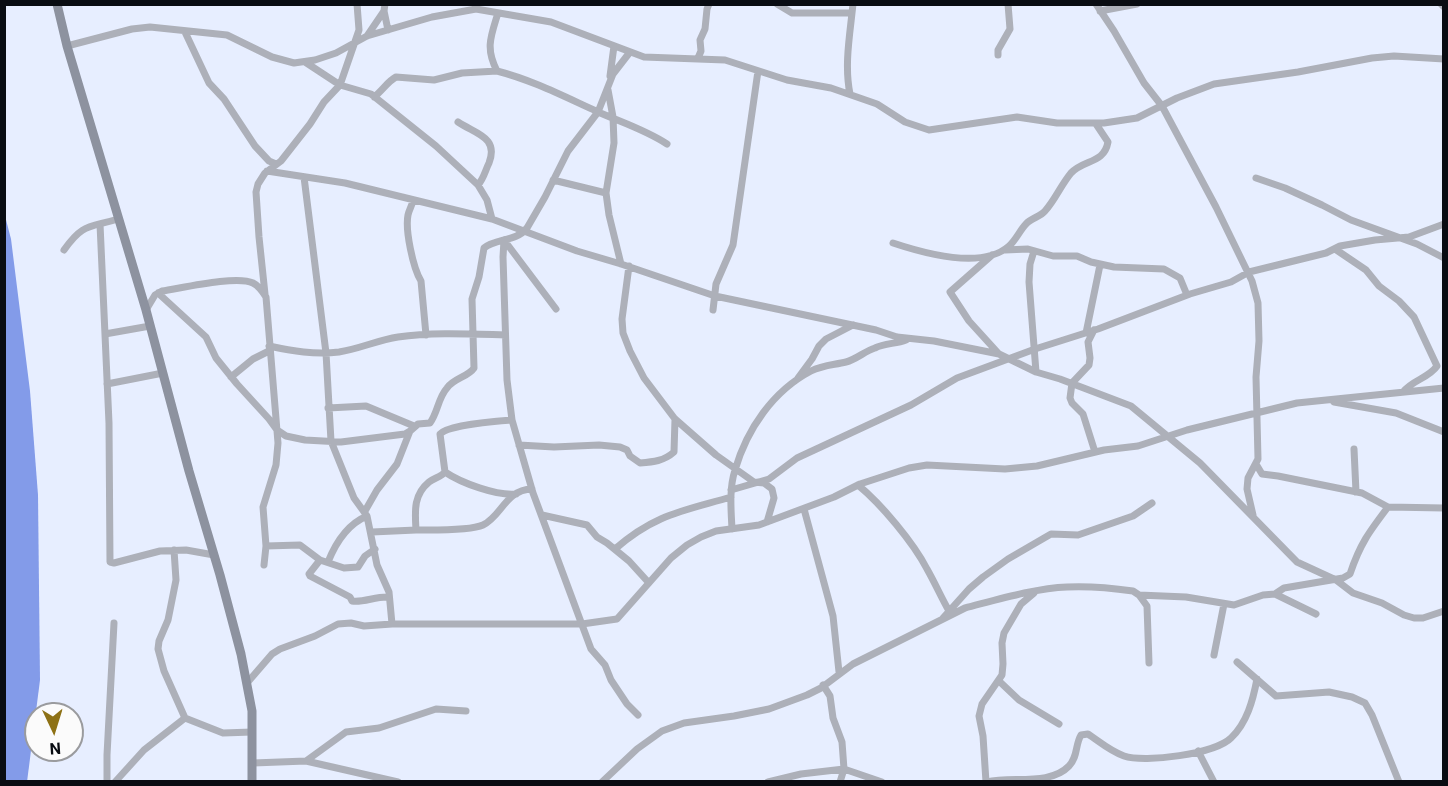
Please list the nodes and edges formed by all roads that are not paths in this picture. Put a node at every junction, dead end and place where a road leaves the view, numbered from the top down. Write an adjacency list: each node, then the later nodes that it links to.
1 (57, 4): 17 (street)
2 (357, 4): 16 (street)
3 (709, 4): 23 (street)
4 (777, 4): 12 (street)
5 (853, 4): 12 (street)
6 (1008, 4): 20 (street)
7 (1137, 4): 10 (street)
8 (485, 7): 11 (street); 13 (street)
9 (384, 8): 13 (street); 15 (street)
10 (1098, 8): 34 (street)
11 (498, 13): 18 (street); 22 (street)
12 (852, 13): 32 (street)
13 (388, 30): 15 (street)
14 (185, 32): 17 (street); 26 (street); 40 (street)
15 (367, 36): 16 (street)
16 (357, 41): 26 (street); 31 (street)
17 (67, 46): 48 (street)
18 (614, 46): 19 (street); 30 (street)
19 (630, 52): 23 (street); 30 (street)
20 (998, 54)
21 (1443, 54): 24 (street)
22 (490, 58): 28 (street); 29 (street)
23 (698, 58): 27 (street)
24 (1434, 59): 25 (street); 34 (street)
25 (1443, 59)
26 (305, 62): 31 (street)
27 (758, 70): 32 (street); 66 (street)
28 (497, 71): 29 (street); 35 (street)
29 (485, 72): 33 (street)
30 (608, 85): 35 (street); 36 (street)
31 (340, 86): 33 (street); 40 (street)
32 (850, 94): 38 (street)
33 (374, 97): 45 (street)
34 (1162, 106): 38 (street); 63 (street)
35 (598, 112): 36 (street); 44 (street)
36 (613, 117): 39 (street); 46 (street)
37 (458, 122): 45 (street)
38 (1096, 124): 58 (street)
39 (667, 144)
40 (276, 164): 41 (street)
41 (267, 171): 42 (street); 67 (street)
42 (304, 177): 47 (street); 82 (street)
43 (1256, 178): 53 (street)
44 (553, 180): 46 (street); 52 (street)
45 (478, 185): 49 (street)
46 (606, 193): 61 (street)
47 (413, 201): 49 (street); 77 (street)
48 (118, 219): 50 (street); 69 (street)
49 (492, 219): 52 (street)
50 (100, 224): 57 (street); 75 (street)
51 (1443, 224): 53 (street)
52 (525, 230): 54 (street); 61 (street)
53 (1403, 238): 56 (street); 60 (street)
54 (504, 240): 68 (street); 76 (street); 78 (street)
55 (893, 243): 58 (street)
56 (1335, 249): 63 (street); 92 (street)
57 (64, 250)
58 (998, 252): 59 (street); 83 (street)
59 (1034, 252): 62 (street); 81 (street)
60 (1443, 258)
61 (625, 265): 66 (street); 96 (street)
62 (1100, 265): 65 (street); 74 (street)
63 (1249, 273): 65 (street); 95 (street)
64 (158, 293): 67 (street); 69 (street); 87 (street)
65 (1187, 295): 73 (street)
66 (715, 296): 70 (street); 72 (street)
67 (266, 297): 80 (street)
68 (556, 309)
69 (146, 310): 71 (street)
70 (713, 310)
71 (150, 326): 75 (street); 86 (street)
72 (853, 326): 79 (street); 88 (street)
73 (1094, 330): 74 (street); 89 (street)
74 (1086, 333): 81 (street)
75 (105, 334): 90 (street)
76 (474, 334): 77 (street); 78 (street); 98 (street)
77 (426, 335): 82 (street)
78 (505, 335): 97 (street)
79 (908, 339): 83 (street); 88 (street)
80 (269, 348): 82 (street); 87 (street); 99 (street)
81 (1035, 349): 84 (street); 85 (street)
82 (326, 353): 94 (street)
83 (999, 354): 84 (street)
84 (1009, 358): 85 (street); 111 (street)
85 (1036, 372): 89 (street)
86 (163, 373): 90 (street); 132 (street)
87 (231, 377): 99 (street)
88 (795, 382): 109 (street)
89 (1072, 383): 101 (street); 107 (street)
90 (107, 384): 131 (street)
91 (1443, 388): 92 (street)
92 (1403, 392): 93 (street)
93 (1322, 400): 95 (street); 100 (street)
94 (328, 408): 98 (street); 103 (street)
95 (1257, 414): 101 (street); 108 (street)
96 (675, 419): 105 (street); 109 (street)
97 (512, 420): 105 (street); 110 (street)
98 (412, 429): 103 (street); 121 (street)
99 (277, 430): 102 (street); 104 (street)
100 (1443, 432)
101 (1167, 437): 107 (street); 123 (street)
102 (293, 439): 103 (street); 104 (street)
103 (331, 441): 121 (street)
104 (278, 443): 128 (street)
105 (519, 445): 113 (street)
106 (1354, 449): 114 (street)
107 (1095, 452): 112 (street)
108 (1256, 464): 114 (street); 123 (street)
109 (735, 470): 111 (street); 116 (street)
110 (445, 472): 115 (street); 126 (street)
111 (759, 483): 116 (street); 124 (street)
112 (858, 485): 120 (street); 142 (street)
113 (532, 489): 115 (street); 122 (street)
114 (1356, 492): 118 (street)
115 (516, 494): 126 (street)
116 (731, 494): 125 (street); 130 (street)
117 (1152, 504): 142 (street)
118 (1388, 507): 119 (street); 135 (street)
119 (1443, 508)
120 (804, 509): 124 (street); 152 (street)
121 (366, 513): 127 (street); 133 (street)
122 (542, 515): 130 (street); 148 (street)
123 (1253, 515): 135 (street)
124 (767, 522): 125 (street)
125 (732, 529): 136 (street)
126 (416, 530): 127 (street)
127 (372, 532): 129 (street)
128 (266, 546): 133 (street); 134 (street)
129 (375, 549): 133 (street); 140 (street)
130 (615, 549): 136 (street)
131 (174, 550): 132 (street); 159 (street)
132 (214, 555): 155 (street)
133 (324, 561): 140 (street)
134 (264, 565)
135 (1336, 579): 138 (street); 143 (street)
136 (649, 583): 148 (street)
137 (1036, 591): 139 (street); 145 (street); 154 (street)
138 (1275, 594): 141 (street); 144 (street)
139 (1139, 595): 141 (street); 151 (street)
140 (389, 597): 147 (street)
141 (1224, 604): 149 (street)
142 (949, 611): 145 (street)
143 (1443, 611)
144 (1316, 614)
145 (941, 620): 152 (street)
146 (114, 624): 167 (street)
147 (392, 624): 148 (street); 155 (street)
148 (582, 624): 158 (street)
149 (1214, 656)
150 (1236, 662): 153 (street)
151 (1149, 663)
152 (839, 672): 156 (street)
153 (1257, 680): 162 (street); 176 (street)
154 (999, 681): 160 (street); 174 (street)
155 (248, 684): 161 (street)
156 (823, 685): 165 (street); 170 (street)
157 (466, 711): 163 (street)
158 (638, 715)
159 (186, 718): 161 (street); 168 (street)
160 (1059, 724)
161 (252, 732): 164 (street)
162 (1198, 752): 174 (street); 175 (street)
163 (306, 761): 164 (street); 166 (street)
164 (253, 763): 169 (street)
165 (844, 769): 171 (street); 172 (street); 173 (street)
166 (395, 781)
167 (107, 782)
168 (115, 782)
169 (252, 782)
170 (602, 782)
171 (768, 782)
172 (840, 782)
173 (882, 782)
174 (986, 782)
175 (1214, 782)
176 (1399, 782)

